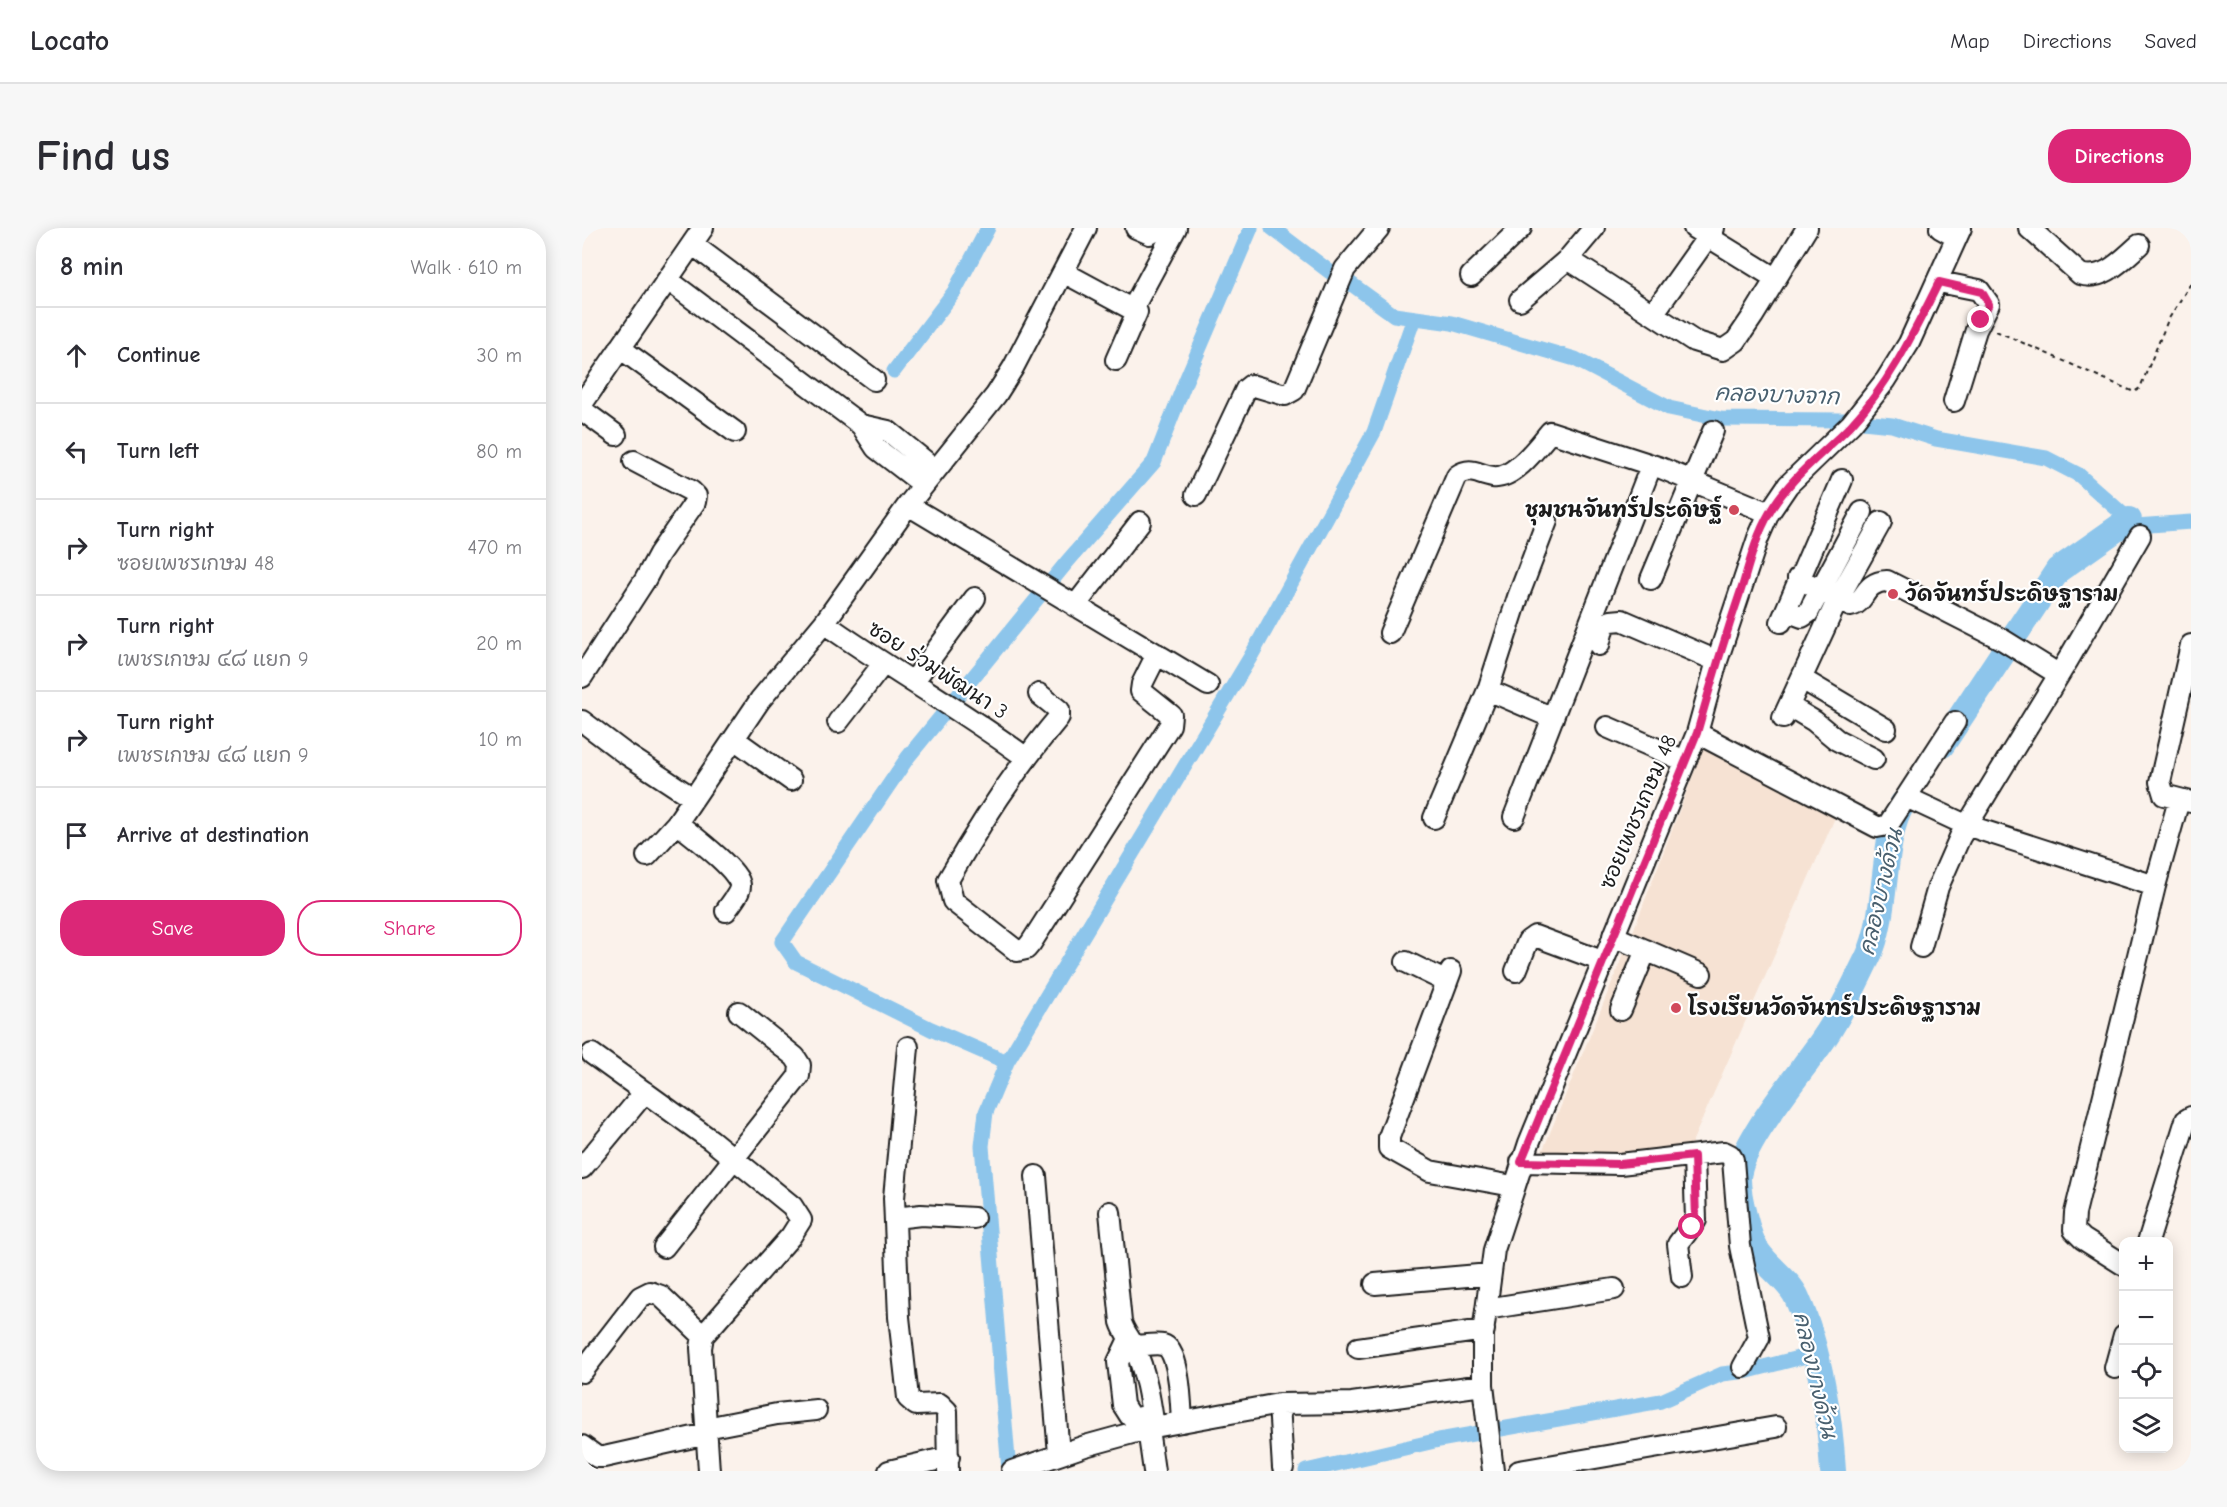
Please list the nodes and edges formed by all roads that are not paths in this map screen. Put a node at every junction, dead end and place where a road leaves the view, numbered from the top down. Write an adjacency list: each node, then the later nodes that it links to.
1 (1086, 228): 15 (street)
2 (1136, 228): 3 (street)
3 (1160, 228)
4 (1176, 228): 21 (street)
5 (1379, 228): 37 (street)
6 (1521, 228): 16 (street)
7 (1594, 228): 14 (street)
8 (1807, 228): 17 (street)
9 (2029, 228): 13 (street)
10 (1705, 231): 17 (street); 22 (street)
11 (1953, 231): 19 (street, ซอยเพชรเกษม 48)
12 (697, 236): 18 (street); 25 (street)
13 (2139, 245)
14 (1568, 259): 20 (street); 22 (street)
15 (1063, 272): 21 (street); 34 (street)
16 (1471, 276)
17 (1775, 278): 22 (street)
18 (668, 280): 23 (street); 34 (street)
19 (1939, 282): 26 (street); 40 (street, ซอยเพชรเกษม 48)
20 (1520, 300)
21 (1133, 308): 24 (street)
22 (1653, 314)
23 (620, 348): 27 (street); 30 (street)
24 (1116, 360)
25 (874, 380)
26 (1954, 401)
27 (582, 404)
28 (582, 410): 31 (street)
29 (1713, 431): 36 (street)
30 (735, 432)
31 (616, 435)
32 (634, 461): 59 (street)
33 (1652, 466): 36 (street); 52 (street); 65 (street)
34 (930, 477): 38 (street)
35 (1842, 480): 45 (street)
36 (1693, 481): 40 (street); 46 (street)
37 (1196, 495)
38 (908, 505): 50 (street); 51 (street)
39 (1862, 512): 47 (street)
40 (1769, 513): 56 (street, ซอยเพชรเกษม 48)
41 (1547, 521): 63 (street)
42 (1140, 522): 50 (street)
43 (1881, 522): 49 (street)
44 (2140, 536): 58 (street)
45 (1798, 578): 47 (street); 47 (street)
46 (1651, 579)
47 (1819, 589): 49 (street)
48 (975, 598): 61 (street)
49 (1838, 599): 58 (street); 60 (street)
50 (1075, 606): 55 (street)
51 (824, 623): 57 (street, ซอย ร่วมพัฒนา 3); 72 (street)
52 (1390, 633)
53 (1599, 645): 56 (street)
54 (2191, 645): 78 (street)
55 (1157, 654): 62 (street); 73 (street)
56 (1717, 661): 71 (street, ซอยเพชรเกษม 48)
57 (883, 664): 61 (street, ซอย ร่วมพัฒนา 3); 67 (street)
58 (2058, 674): 83 (street)
59 (582, 677)
60 (1802, 679): 70 (street); 74 (street)
61 (913, 682): 73 (street, ซอย ร่วมพัฒนา 3)
62 (1208, 685)
63 (1488, 690): 65 (street); 81 (street)
64 (1040, 694): 73 (street)
65 (1553, 718): 80 (street)
66 (582, 721): 77 (street)
67 (838, 722)
68 (1955, 722): 79 (street)
69 (1607, 727): 75 (street)
70 (1886, 729)
71 (1697, 733): 75 (street, ซอยเพชรเกษม 48); 79 (street)
72 (734, 739): 76 (street); 77 (street)
73 (1025, 757)
74 (1874, 759)
75 (1685, 761): 87 (street, ซอยเพชรเกษม 48)
76 (791, 780)
77 (693, 798): 82 (street)
78 (2185, 801): 85 (street)
79 (1914, 802): 83 (street)
80 (1514, 817)
81 (1434, 818)
82 (677, 823): 84 (street); 86 (street)
83 (1966, 825): 85 (street); 88 (street)
84 (647, 856)
85 (2154, 886): 111 (street)
86 (726, 910)
87 (1612, 936): 89 (street); 90 (street, ซอยเพชรเกษม 48)
88 (1921, 947)
89 (1646, 950): 93 (street); 94 (street)
90 (1602, 961): 92 (street); 102 (street, ซอยเพชรเกษม 48)
91 (1406, 962): 105 (street)
92 (1516, 971)
93 (1701, 974)
94 (1622, 1010)
95 (739, 1011): 101 (street)
96 (908, 1047): 107 (street)
97 (592, 1054): 98 (street)
98 (645, 1092): 101 (street); 103 (street)
99 (2191, 1117): 109 (street)
100 (1694, 1156): 102 (street); 113 (street); 122 (street)
101 (735, 1160): 110 (street); 118 (street)
102 (1521, 1162): 105 (street, ซอยเพชรเกษม 48)
103 (582, 1168)
104 (1036, 1176): 133 (street)
105 (1513, 1186): 112 (street, ซอยเพชรเกษม 48)
106 (1110, 1212): 119 (street)
107 (895, 1218): 108 (street); 134 (street)
108 (974, 1218)
109 (2150, 1237)
110 (664, 1247)
111 (2119, 1262)
112 (1490, 1274): 114 (street); 116 (street, ซอยเพชรเกษม 48)
113 (1682, 1277)
114 (1375, 1284)
115 (1614, 1289): 116 (street)
116 (1486, 1309): 117 (street, ซอยเพชรเกษม 48)
117 (1484, 1330): 121 (street); 125 (street, ซอยเพชรเกษม 48)
118 (703, 1336): 124 (street); 131 (street)
119 (1131, 1343): 128 (street); 129 (street); 129 (street)
120 (2121, 1345): 123 (street)
121 (1358, 1348)
122 (1743, 1367)
123 (2115, 1368)
124 (582, 1372)
125 (1483, 1385): 126 (street); 140 (street, ซอยเพชรเกษม 48)
126 (1279, 1404): 128 (street); 135 (street)
127 (816, 1410): 131 (street)
128 (1182, 1422): 129 (street)
129 (1151, 1424): 133 (street); 139 (street)
130 (1776, 1427): 141 (street)
131 (706, 1431): 132 (street); 137 (street)
132 (582, 1446)
133 (1059, 1454): 136 (street)
134 (948, 1464): 138 (street)
135 (1283, 1468)
136 (1015, 1470)
137 (709, 1471)
138 (889, 1471)
139 (1154, 1471)
140 (1493, 1471)
141 (1519, 1471)

